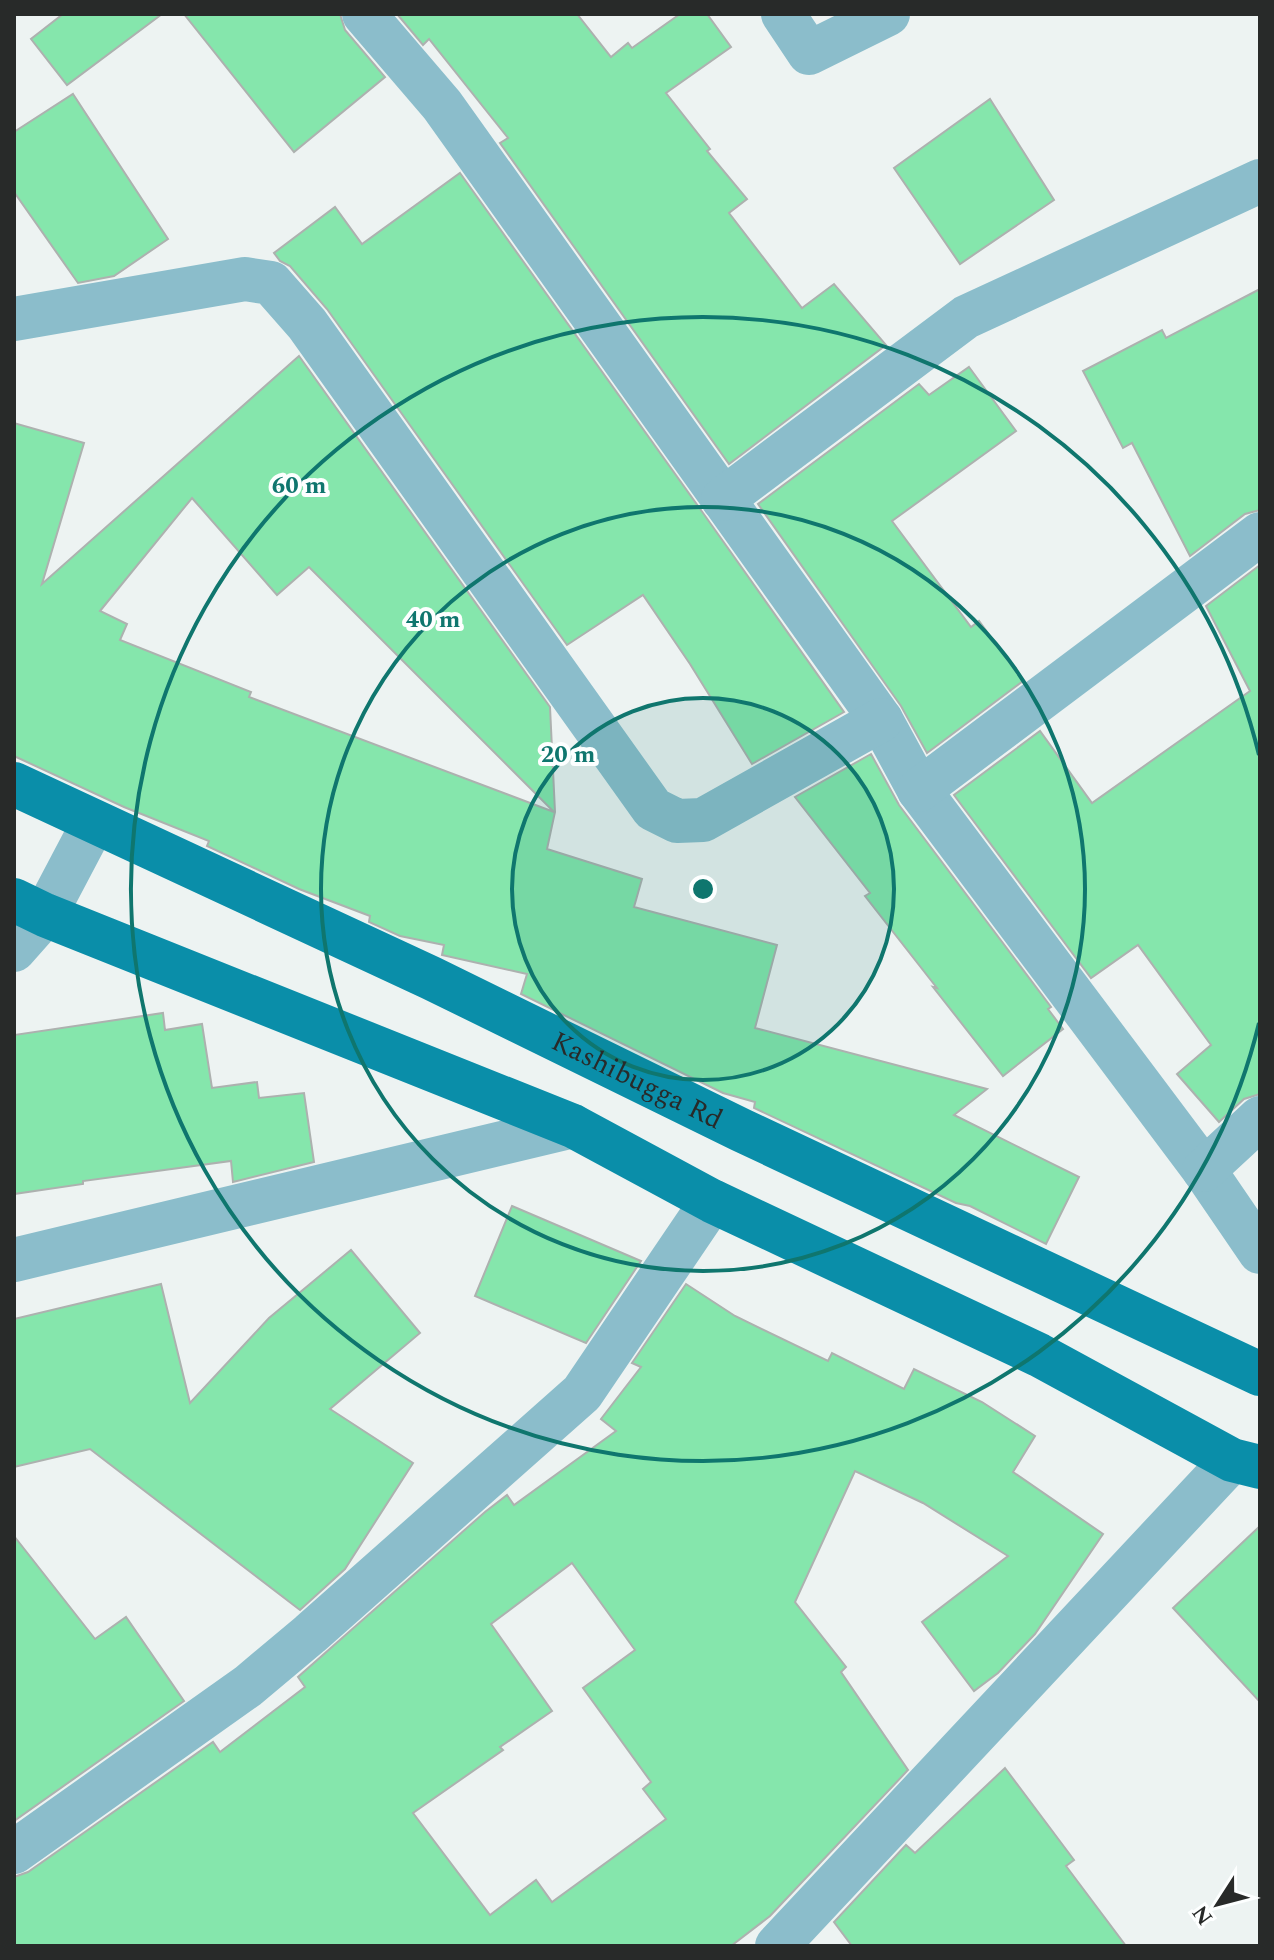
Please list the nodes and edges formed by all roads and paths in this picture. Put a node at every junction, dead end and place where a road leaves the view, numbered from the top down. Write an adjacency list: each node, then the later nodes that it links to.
1 (364, 14): 6 (street)
2 (783, 14): 3 (street)
3 (888, 14)
4 (1260, 181): 6 (street)
5 (14, 319): 8 (street)
6 (723, 499): 8 (street)
7 (1260, 534): 10 (street)
8 (881, 720): 10 (street)
9 (14, 784): 11 (main road, Kashibugga Rd)
10 (919, 790): 16 (street)
11 (94, 822): 12 (street); 20 (main road, Kashibugga Rd)
12 (29, 908): 13 (street); 15 (main road)
13 (14, 950)
14 (1260, 1118): 16 (street)
15 (573, 1126): 17 (main road); 19 (street)
16 (1204, 1170): 18 (street)
17 (712, 1201): 21 (main road); 22 (street)
18 (1260, 1252)
19 (14, 1260)
20 (1260, 1374)
21 (1246, 1464): 23 (street)
22 (14, 1852)
23 (798, 1938)

